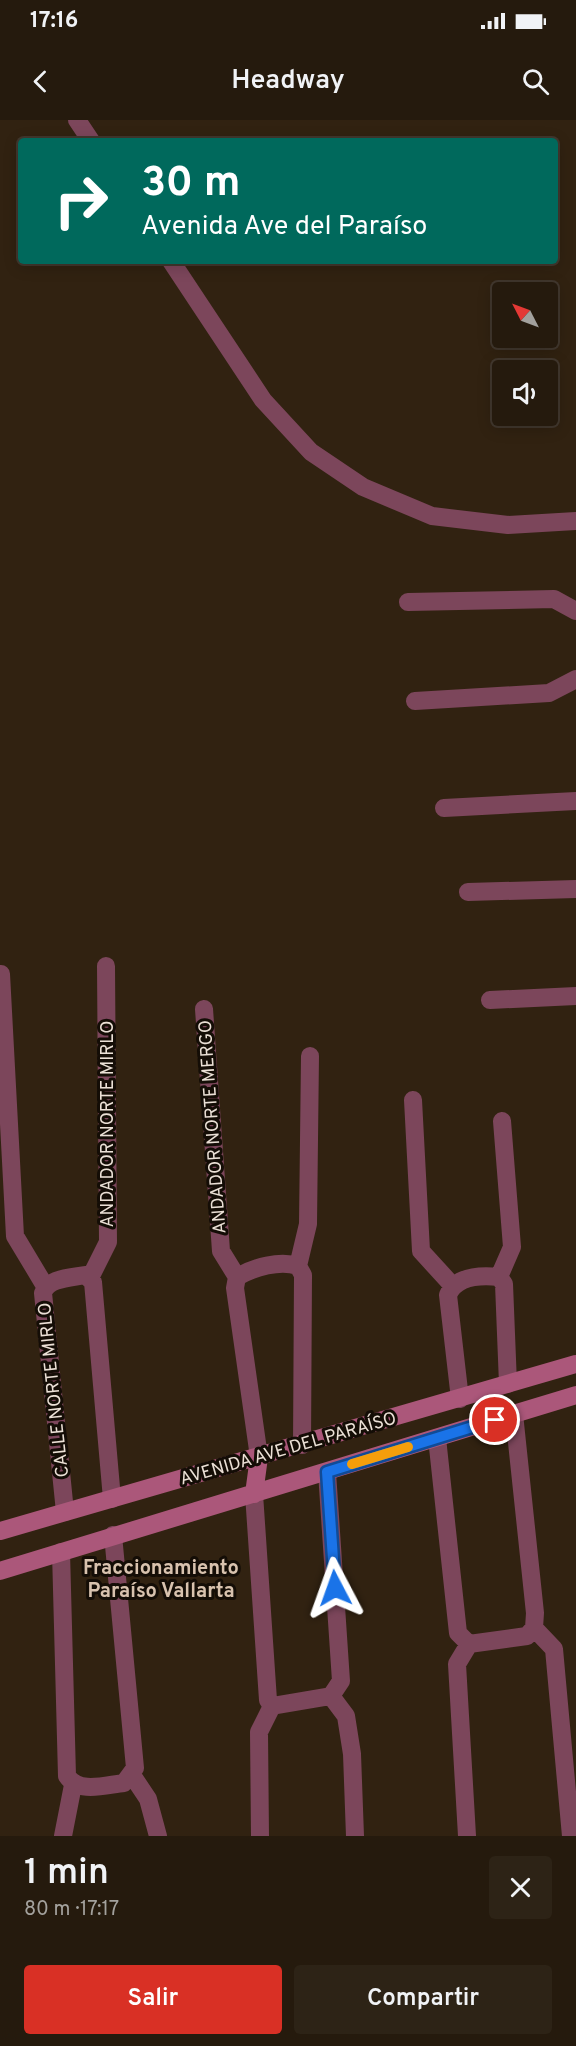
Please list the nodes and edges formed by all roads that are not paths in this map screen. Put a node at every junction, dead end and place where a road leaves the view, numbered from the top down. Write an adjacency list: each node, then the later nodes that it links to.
1 (77, 120): 2 (street)
2 (89, 138)
3 (173, 264): 4 (street)
4 (576, 521)
5 (408, 602): 6 (street)
6 (576, 611)
7 (576, 679): 8 (street)
8 (415, 701)
9 (576, 801): 10 (street)
10 (444, 808)
11 (576, 889): 12 (street)
12 (468, 892)
13 (106, 966): 23 (street, ANDADOR NORTE MIRLO)
14 (1, 974): 26 (street)
15 (576, 996): 16 (street)
16 (490, 1000)
17 (204, 1009): 22 (street, ANDADOR NORTE MERGO)
18 (310, 1056): 21 (street)
19 (413, 1100): 25 (street)
20 (502, 1121): 24 (street)
21 (298, 1266): 22 (street); 33 (street)
22 (237, 1277): 34 (street)
23 (90, 1278): 26 (street, CALLE NORTE MIRLO); 37 (street)
24 (499, 1278): 25 (street); 28 (street)
25 (452, 1285): 30 (street)
26 (45, 1286): 38 (street, CALLE NORTE MIRLO)
27 (576, 1364): 28 (street, AVENIDA AVE DEL PARAÍSO)
28 (508, 1384): 30 (street, AVENIDA AVE DEL PARAÍSO)
29 (576, 1395): 31 (street, AVENIDA AVE DEL PARAÍSO)
30 (460, 1399): 33 (street, AVENIDA AVE DEL PARAÍSO)
31 (514, 1414): 32 (street, AVENIDA AVE DEL PARAÍSO); 43 (street)
32 (437, 1438): 35 (street, AVENIDA AVE DEL PARAÍSO); 44 (street)
33 (302, 1445): 34 (street, AVENIDA AVE DEL PARAÍSO)
34 (259, 1457): 36 (street); 37 (street, AVENIDA AVE DEL PARAÍSO)
35 (327, 1472): 36 (street, AVENIDA AVE DEL PARAÍSO); 45 (street)
36 (254, 1494): 40 (street, AVENIDA AVE DEL PARAÍSO); 46 (street)
37 (112, 1499): 38 (street, AVENIDA AVE DEL PARAÍSO)
38 (65, 1512): 39 (street, AVENIDA AVE DEL PARAÍSO)
39 (0, 1531)
40 (113, 1535): 41 (street, AVENIDA AVE DEL PARAÍSO); 47 (street)
41 (61, 1552): 42 (street, AVENIDA AVE DEL PARAÍSO); 48 (street)
42 (0, 1571)
43 (534, 1628): 44 (street); 54 (street)
44 (469, 1644): 53 (street)
45 (331, 1696): 46 (street); 52 (street)
46 (272, 1707): 51 (street)
47 (132, 1775): 48 (street); 50 (street)
48 (73, 1785): 49 (street)
49 (63, 1836)
50 (158, 1836)
51 (260, 1836)
52 (355, 1836)
53 (467, 1836)
54 (571, 1836)

